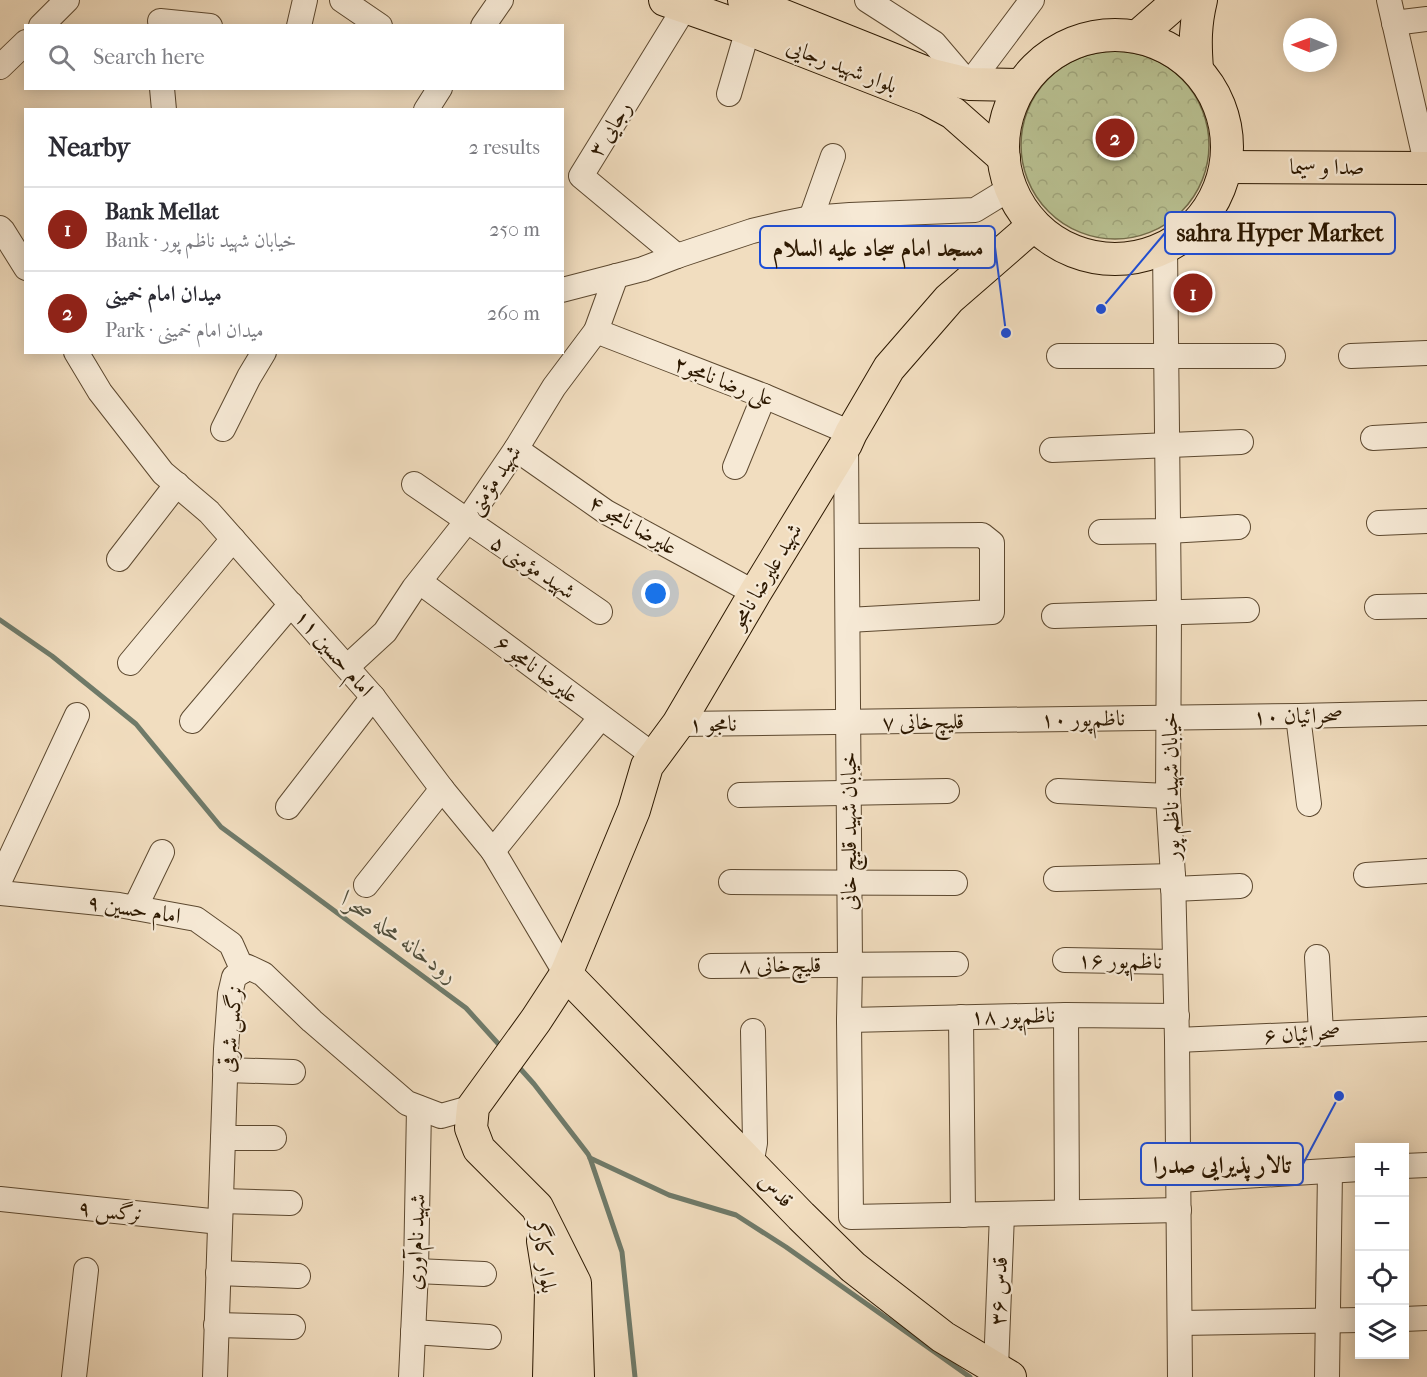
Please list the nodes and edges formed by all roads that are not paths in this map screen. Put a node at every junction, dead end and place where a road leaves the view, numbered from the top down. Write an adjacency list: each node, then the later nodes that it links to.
1 (67, 0): 14 (street)
2 (305, 0): 16 (street)
3 (342, 0): 17 (street)
4 (501, 0): 18 (street)
5 (1032, 0): 23 (street)
6 (1172, 0): 19 (main road)
7 (1201, 0): 22 (main road)
8 (879, 3): 23 (street)
9 (675, 4): 11 (main road, بلوار شهید رجایی); 39 (street, رجایی ۳)
10 (1391, 11): 13 (street); 33 (street)
11 (746, 15): 23 (main road, بلوار شهید رجایی); 27 (street); 31 (main road, بلوار شهید رجایی)
12 (160, 16): 15 (street)
13 (1427, 19)
14 (43, 24)
15 (200, 24)
16 (299, 24)
17 (377, 24)
18 (484, 24)
19 (1137, 36): 22 (main road); 24 (main road)
20 (24, 44): 21 (street)
21 (0, 67)
22 (1197, 69): 32 (main road)
23 (969, 84): 24 (main road, بلوار شهید رجایی)
24 (1022, 85): 31 (main road)
25 (162, 90): 28 (street)
26 (439, 90): 29 (street)
27 (729, 94)
28 (164, 108)
29 (427, 108)
30 (833, 156): 35 (street)
31 (1004, 158): 34 (main road)
32 (1226, 167): 33 (main road, صدا و سیما); 38 (main road)
33 (1427, 168)
34 (1011, 188): 35 (street); 36 (main road)
35 (811, 218): 39 (street)
36 (1034, 225): 38 (main road); 55 (main road, شهید علیرضا نامجو)
37 (10, 230): 40 (street)
38 (1165, 248): 48 (street, خیابان شهید ناظم پور)
39 (677, 256): 41 (street)
40 (24, 263)
41 (616, 276): 42 (street); 43 (street, شهید مؤمنی)
42 (564, 289)
43 (596, 331): 51 (street, علی رضا نامجو۲); 58 (street, شهید مؤمنی)
44 (1427, 353): 50 (street)
45 (77, 354): 61 (street, امام حسین ۱۱)
46 (263, 354): 52 (street)
47 (1059, 356): 48 (street)
48 (1166, 356): 49 (street); 57 (street, خیابان شهید ناظم پور)
49 (1273, 356)
50 (1351, 356)
51 (764, 396): 55 (street, علی رضا نامجو۲); 60 (street)
52 (223, 429)
53 (1427, 435): 54 (street)
54 (1373, 438)
55 (849, 439): 69 (street, خیابان شهید قلیچ خانی); 73 (main road, شهید علیرضا نامجو)
56 (1242, 442): 57 (street)
57 (1167, 445): 59 (street); 67 (street, خیابان شهید ناظم پور)
58 (516, 449): 63 (street, شهید مؤمنی); 73 (street, علیرضا نامجو ۴)
59 (1052, 450)
60 (735, 467)
61 (177, 484): 70 (street, امام حسین ۱۱); 71 (street)
62 (414, 484): 63 (street, شهید مؤمنی ۵)
63 (466, 521): 72 (street, شهید مؤمنی); 78 (street, شهید مؤمنی ۵)
64 (1427, 521): 65 (street)
65 (1379, 523)
66 (1238, 527): 67 (street)
67 (1168, 531): 68 (street); 79 (street, خیابان شهید ناظم پور)
68 (1101, 532)
69 (848, 536): 81 (street, خیابان شهید قلیچ خانی); 81 (street)
70 (233, 539): 74 (street, امام حسین ۱۱); 82 (street)
71 (119, 559)
72 (420, 582): 83 (street, شهید مؤمنی); 88 (street, علیرضا نامجو ۶)
73 (755, 593): 94 (main road, شهید علیرضا نامجو)
74 (291, 604): 83 (street, امام حسین ۱۱); 91 (street)
75 (1427, 606): 76 (street)
76 (1377, 608)
77 (1247, 610): 79 (street)
78 (600, 612)
79 (1169, 613): 80 (street); 89 (street, خیابان شهید ناظم پور)
80 (1054, 616)
81 (848, 620): 93 (street, خیابان شهید قلیچ خانی)
82 (130, 663)
83 (347, 667): 84 (street, امام حسین ۱۱)
84 (373, 697): 96 (street, امام حسین ۱۱); 103 (street)
85 (1427, 713): 87 (street, صحرائیان ۱۰)
86 (77, 715): 109 (street)
87 (1298, 716): 89 (street, صحرائیان ۱۰); 102 (street)
88 (601, 717): 95 (street, علیرضا نامجو ۶); 104 (street)
89 (1169, 717): 90 (street, ناظم‌پور ۱۰); 101 (street, خیابان شهید ناظم پور)
90 (997, 720): 93 (street, قلیچ‌خانی ۷)
91 (192, 721)
92 (748, 723): 93 (street, قلیچ‌خانی ۷); 94 (street, نامجو ۱)
93 (849, 723): 99 (street, خیابان شهید قلیچ خانی)
94 (678, 724): 95 (main road, شهید علیرضا نامجو)
95 (654, 756): 125 (main road, شهید علیرضا نامجو)
96 (442, 789): 104 (street, امام حسین ۱۱); 114 (street)
97 (947, 791): 99 (street)
98 (1058, 791): 101 (street)
99 (849, 793): 100 (street); 112 (street, خیابان شهید قلیچ خانی)
100 (740, 795)
101 (1167, 796): 111 (street, خیابان شهید ناظم پور)
102 (1309, 804)
103 (288, 807)
104 (493, 851): 125 (street, امام حسین ۱۱)
105 (162, 852): 117 (street)
106 (1427, 871): 107 (street)
107 (1366, 875)
108 (1056, 879): 111 (street)
109 (0, 880)
110 (731, 882): 112 (street)
111 (1173, 882): 115 (street); 120 (street, خیابان شهید ناظم پور)
112 (850, 883): 113 (street); 122 (street, خیابان شهید قلیچ خانی)
113 (955, 883)
114 (366, 885)
115 (1240, 886)
116 (0, 893): 117 (street, امام حسین ۹)
117 (135, 908): 124 (street, امام حسین ۹)
118 (1317, 957): 132 (street)
119 (1065, 960): 120 (street, ناظم‌پور ۱۶)
120 (1175, 962): 127 (street, خیابان شهید ناظم پور)
121 (956, 964): 122 (street, قلیچ‌خانی ۸)
122 (850, 965): 123 (street, قلیچ‌خانی ۸); 129 (street, خیابان شهید قلیچ خانی)
123 (711, 966)
124 (243, 971): 134 (street, نرگس شرقی); 137 (street, نرگس شرقی)
125 (566, 974): 136 (main road, شهید علیرضا نامجو); 140 (main road, قدس)
126 (1066, 1016): 127 (street, ناظم‌پور ۱۸); 128 (street, ناظم‌پور ۱۸); 151 (street)
127 (1177, 1016): 133 (street, خیابان شهید ناظم پور)
128 (961, 1017): 129 (street, ناظم‌پور ۱۸); 153 (street)
129 (849, 1020): 153 (street, خیابان شهید قلیچ خانی)
130 (1427, 1029): 132 (street, صحرائیان ۶)
131 (753, 1031): 140 (street)
132 (1321, 1033): 133 (street, صحرائیان ۶)
133 (1177, 1040): 145 (street, خیابان شهید ناظم پور)
134 (225, 1070): 135 (street); 138 (street, نرگس شرقی)
135 (294, 1072)
136 (473, 1107): 137 (street, نرگس شرقی); 148 (main road)
137 (419, 1108): 155 (street, شهید نام‌آوری)
138 (223, 1138): 139 (street); 150 (street, نرگس شرقی)
139 (274, 1138)
140 (751, 1165): 168 (main road, قدس)
141 (1427, 1165): 142 (street)
142 (1409, 1166)
143 (1355, 1169): 144 (street)
144 (1330, 1171): 145 (street); 161 (street)
145 (1179, 1180): 149 (street, خیابان شهید ناظم پور)
146 (0, 1199): 150 (street, نرگس ۹)
147 (290, 1203): 150 (street, نرگس ۹)
148 (537, 1207): 172 (main road, بلوار کارگر); 173 (main road, بلوار کارگر)
149 (1179, 1210): 151 (street); 163 (street, خیابان شهید ناظم پور)
150 (220, 1211): 156 (street, نرگس شرقی)
151 (1067, 1212): 152 (street)
152 (1002, 1214): 153 (street); 168 (street, قدس ۳۶)
153 (963, 1215)
154 (86, 1270): 169 (street)
155 (416, 1271): 157 (street); 166 (street, شهید نام‌آوری)
156 (218, 1273): 158 (street); 164 (street, نرگس شرقی)
157 (484, 1274)
158 (298, 1276)
159 (1427, 1318): 160 (street)
160 (1409, 1319)
161 (1329, 1320): 162 (street); 163 (street); 175 (street)
162 (1355, 1320)
163 (1180, 1323): 174 (street, خیابان شهید ناظم پور)
164 (216, 1325): 165 (street); 170 (street, نرگس شرقی)
165 (293, 1328)
166 (413, 1332): 167 (street); 171 (street, شهید نام‌آوری)
167 (489, 1337)
168 (1003, 1373)
169 (75, 1377)
170 (215, 1377)
171 (411, 1377)
172 (549, 1377)
173 (578, 1377)
174 (1180, 1377)
175 (1327, 1377)

